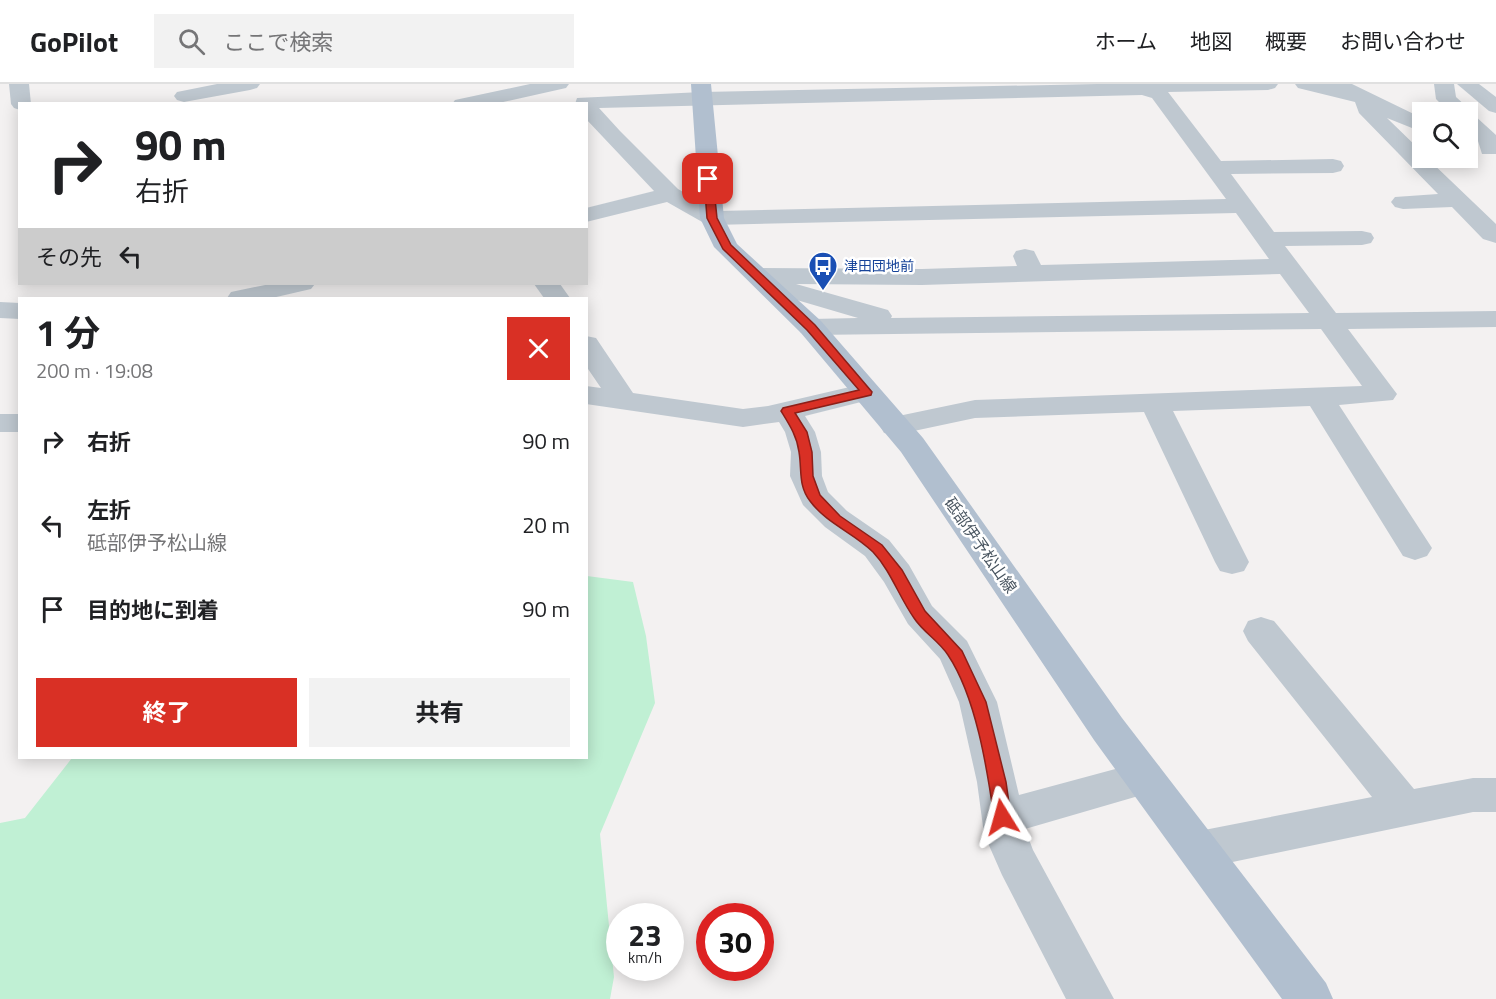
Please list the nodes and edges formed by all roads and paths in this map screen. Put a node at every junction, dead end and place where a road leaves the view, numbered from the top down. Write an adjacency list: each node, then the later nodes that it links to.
1 (19, 84): 15 (street)
2 (250, 84): 14 (street)
3 (559, 84): 16 (street)
4 (570, 84): 17 (street)
5 (1268, 84): 9 (street)
6 (1305, 84): 11 (street)
7 (1444, 84): 18 (street)
8 (1467, 84): 21 (street)
9 (1141, 87): 10 (street); 29 (street)
10 (1023, 88): 13 (street)
11 (1349, 89): 22 (street); 31 (street)
12 (652, 92): 13 (street); 19 (street)
13 (702, 94): 35 (main road, 砥部伊予松山線)
14 (184, 95)
15 (21, 102)
16 (472, 102)
17 (584, 102)
18 (1449, 102)
19 (588, 103)
20 (588, 107): 24 (street)
21 (1496, 107)
22 (1412, 121)
23 (1478, 129): 27 (street)
24 (612, 136): 25 (street); 30 (street)
25 (588, 142)
26 (1478, 145): 27 (street)
27 (1493, 151)
28 (1333, 166): 29 (street)
29 (1214, 168): 33 (street)
30 (670, 194): 34 (street); 35 (street)
31 (1458, 200): 32 (street); 36 (street)
32 (1403, 202)
33 (1242, 206): 35 (street); 38 (street)
34 (588, 214)
35 (712, 218): 40 (main road, 砥部伊予松山線)
36 (1496, 236)
37 (1362, 238): 38 (street)
38 (1267, 239): 39 (street)
39 (1286, 266): 40 (street); 46 (street)
40 (762, 280): 47 (street); 48 (main road, 砥部伊予松山線)
41 (298, 285): 42 (street)
42 (245, 297)
43 (18, 302): 44 (street)
44 (0, 310)
45 (1496, 319): 46 (street)
46 (1327, 321): 47 (street); 52 (street)
47 (912, 326): 48 (street)
48 (811, 327): 50 (main road, 砥部伊予松山線)
49 (588, 347): 53 (street)
50 (867, 392): 55 (street); 56 (main road, 砥部伊予松山線)
51 (588, 394): 53 (street)
52 (1319, 396): 54 (street); 57 (street)
53 (623, 400): 55 (street)
54 (1154, 402): 56 (street); 58 (street)
55 (787, 411): 63 (street)
56 (896, 426): 60 (main road, 砥部伊予松山線)
57 (1415, 548)
58 (1232, 562)
59 (1261, 631): 62 (street)
60 (1145, 778): 63 (street); 64 (main road, 砥部伊予松山線)
61 (1496, 795): 62 (street)
62 (1405, 808): 64 (street)
63 (1002, 817): 65 (street)
64 (1199, 850): 66 (main road, 砥部伊予松山線)
65 (1091, 999)
66 (1310, 999)

